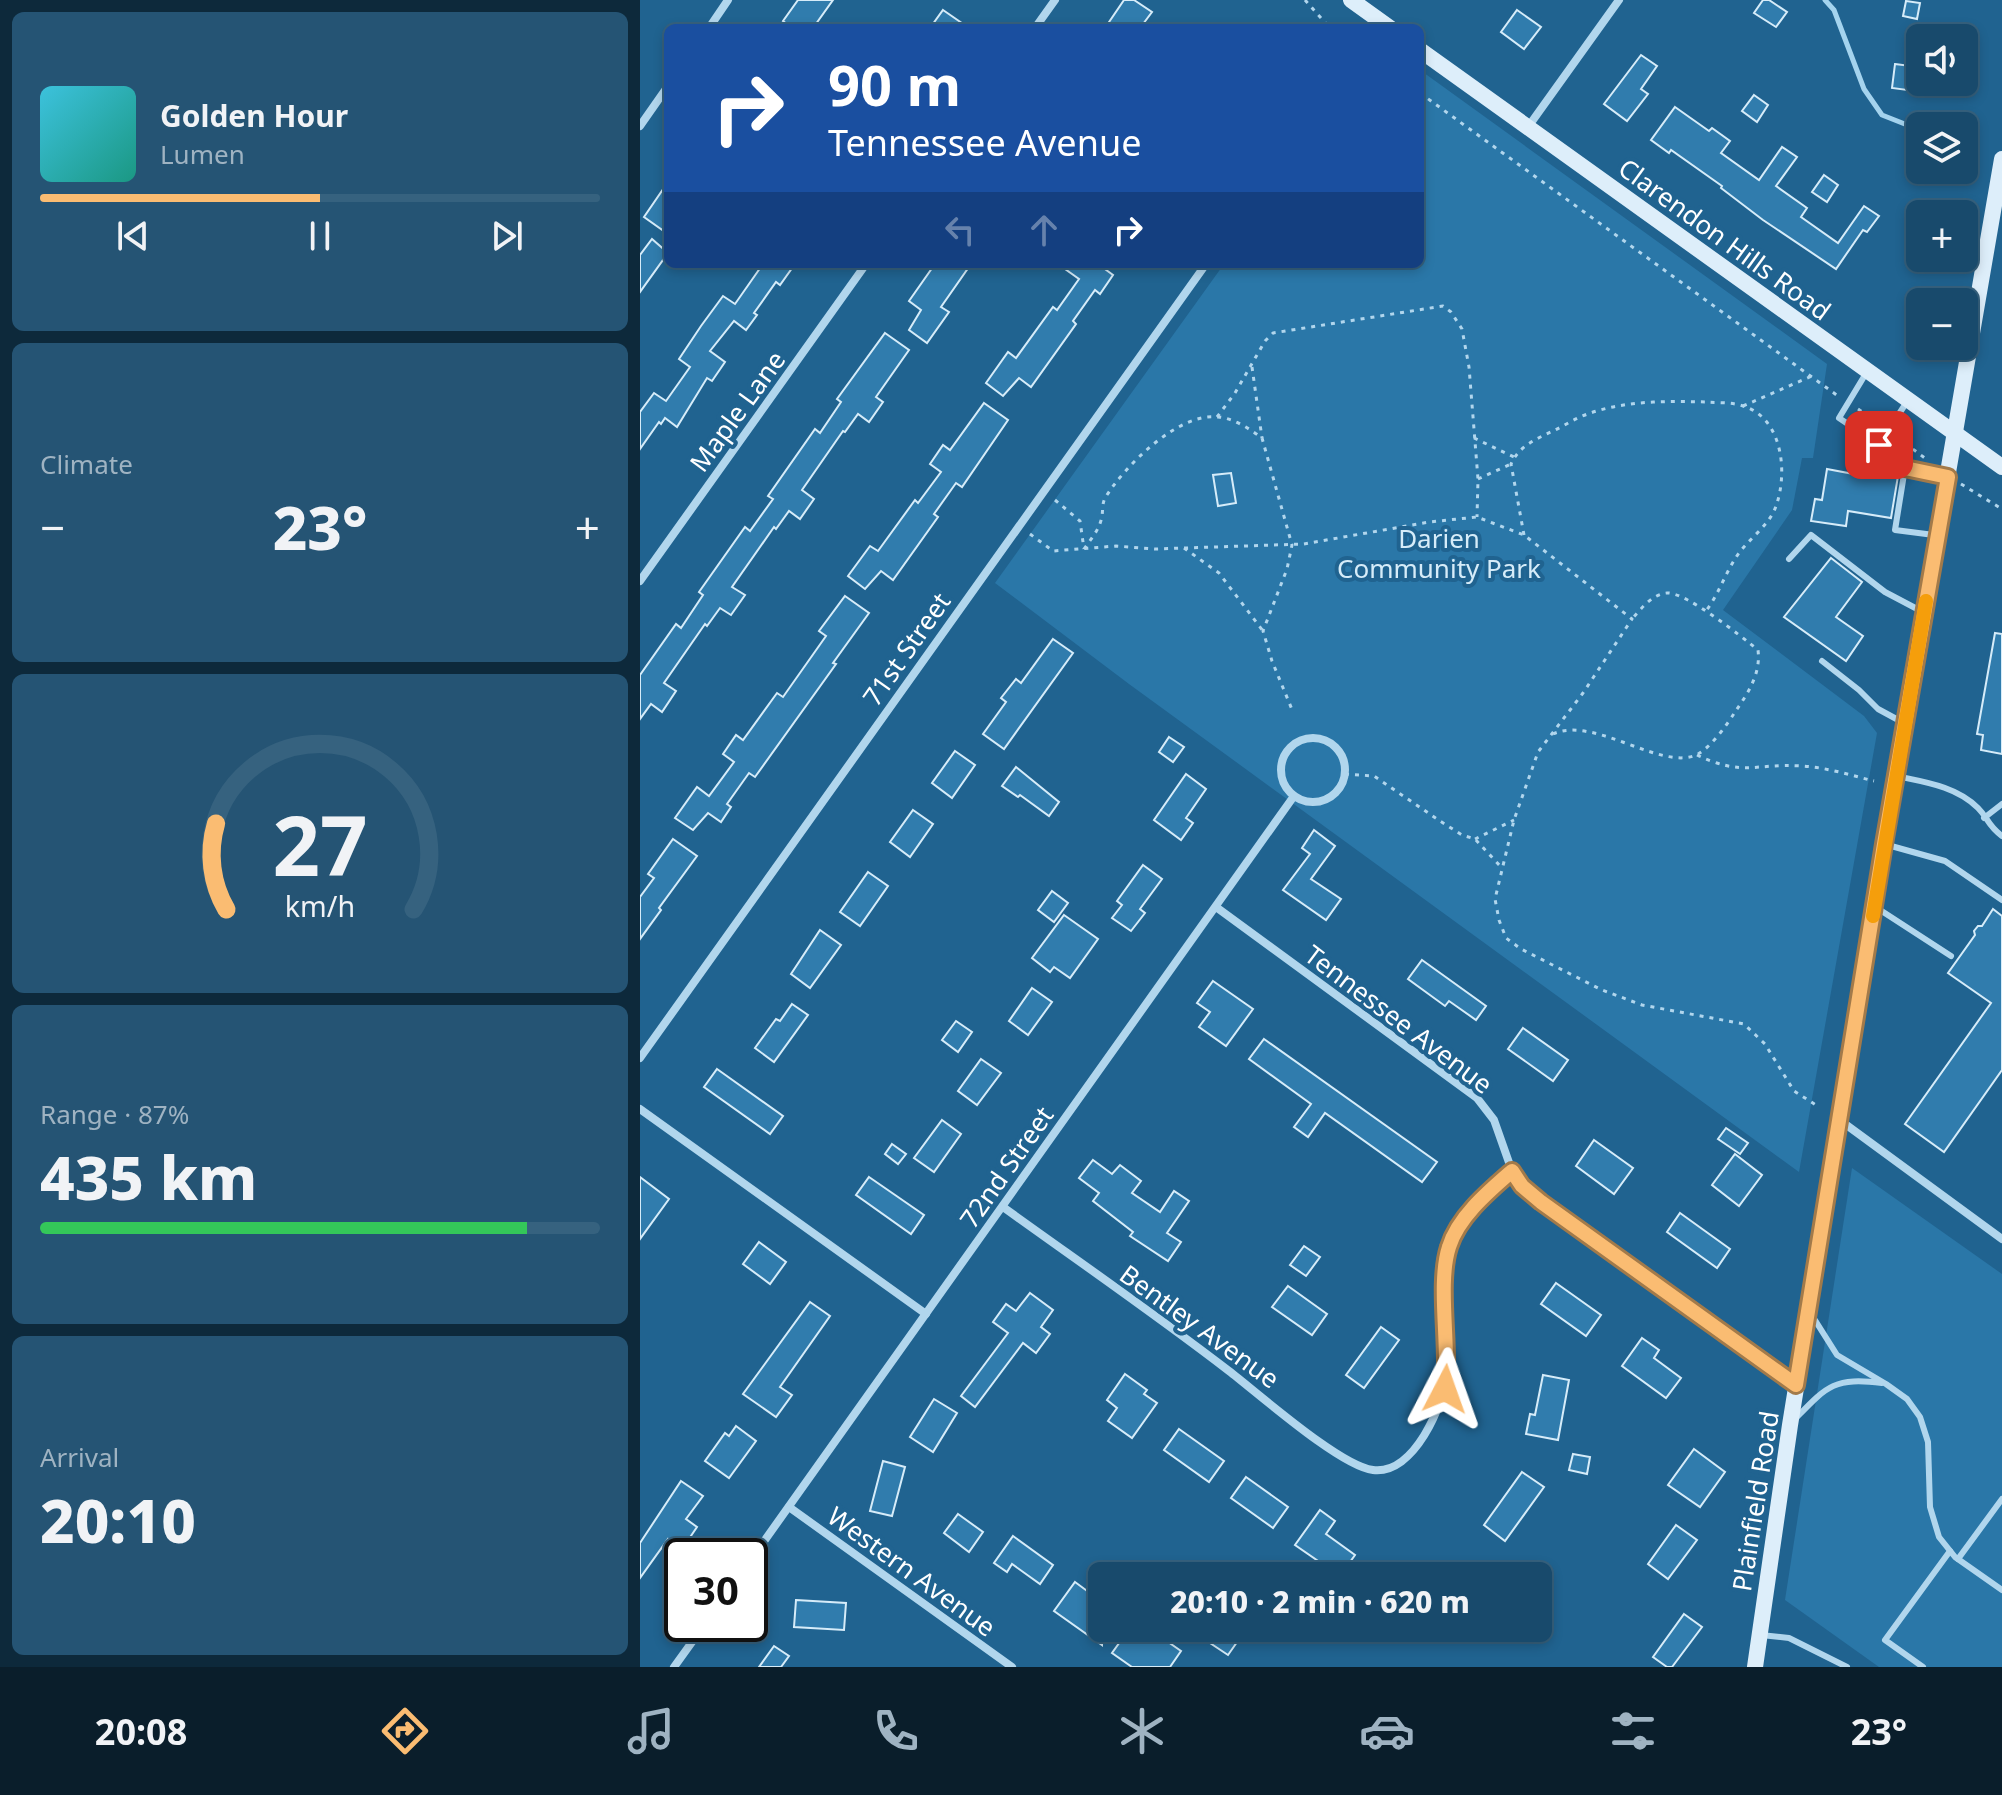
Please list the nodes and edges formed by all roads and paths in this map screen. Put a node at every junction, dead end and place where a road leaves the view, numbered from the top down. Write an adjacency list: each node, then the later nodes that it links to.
1 (728, 0): 6 (street)
2 (1055, 0): 7 (street)
3 (1305, 0): 8 (path)
4 (1351, 0): 9 (main road)
5 (1619, 0): 14 (street)
6 (712, 24)
7 (1038, 24)
8 (1326, 24)
9 (1380, 24)
10 (1424, 53): 14 (main road, Clarendon Hills Road)
11 (664, 92): 13 (street)
12 (1424, 96): 20 (path)
13 (640, 126)
14 (1528, 127): 19 (main road, Clarendon Hills Road)
15 (2002, 159): 26 (main road, Plainfield Road)
16 (863, 268): 48 (street, Maple Lane)
17 (1203, 268): 73 (street, 71st Street)
18 (1252, 365): 24 (path); 27 (path); 28 (path)
19 (1868, 370): 21 (main road, Clarendon Hills Road); 22 (lane)
20 (1812, 376): 22 (path); 23 (path)
21 (1909, 400): 25 (lane); 26 (main road, Clarendon Hills Road)
22 (1848, 403): 25 (path); 29 (lane)
23 (1743, 406): 31 (path); 49 (path)
24 (1217, 417): 27 (path); 46 (path)
25 (1888, 431): 29 (lane); 30 (path)
26 (1955, 433): 33 (main road, Clarendon Hills Road); 35 (main road, Plainfield Road)
27 (1262, 438): 44 (path)
28 (1474, 438): 31 (path); 36 (path)
29 (1879, 445): 34 (lane)
30 (1922, 456)
31 (1514, 457): 32 (path)
32 (1511, 464): 36 (path); 42 (path)
33 (2002, 467)
34 (1905, 468): 35 (lane); 43 (lane)
35 (1948, 477): 43 (main road, Plainfield Road)
36 (1478, 479): 40 (path)
37 (1967, 488): 39 (path)
38 (1055, 500): 46 (path)
39 (2002, 509)
40 (1477, 517): 42 (path); 44 (path)
41 (1030, 534): 46 (path)
42 (1524, 535): 51 (path)
43 (1937, 535): 50 (main road, Plainfield Road)
44 (1292, 545): 45 (path); 52 (path)
45 (1184, 548): 46 (path); 52 (path)
46 (1084, 549)
47 (1789, 559): 50 (lane)
48 (640, 581)
49 (1705, 612): 51 (path); 57 (path)
50 (1924, 613): 55 (main road, Plainfield Road)
51 (1632, 619): 56 (path)
52 (1263, 631): 54 (path)
53 (1822, 661): 55 (lane)
54 (1293, 712)
55 (1905, 723): 59 (main road, Plainfield Road)
56 (1552, 734): 57 (path); 64 (path)
57 (1697, 755): 60 (path)
58 (1345, 774): 61 (street); 61 (street); 66 (path)
59 (1896, 776): 63 (lane); 67 (main road, Plainfield Road)
60 (1874, 781)
61 (1294, 796): 71 (street, 72nd Street)
62 (2002, 804): 63 (lane)
63 (1984, 818): 65 (lane)
64 (1514, 820): 66 (path); 68 (path)
65 (2002, 836)
66 (1475, 839): 68 (path)
67 (1884, 844): 69 (lane); 70 (main road, Plainfield Road)
68 (1502, 868): 74 (path)
69 (2002, 900)
70 (1874, 906): 72 (lane); 76 (main road, Plainfield Road)
71 (1216, 907): 77 (street, Tennessee Avenue); 78 (street, 72nd Street)
72 (1951, 956)
73 (640, 1058)
74 (1819, 1107)
75 (640, 1109): 81 (street)
76 (1841, 1121): 79 (street); 80 (main road, Plainfield Road)
77 (1512, 1171): 78 (street, Bentley Avenue); 83 (street, Tennessee Avenue)
78 (1003, 1207): 81 (street, 72nd Street)
79 (2002, 1239)
80 (1809, 1310): 82 (lane); 83 (main road, Plainfield Road)
81 (926, 1314): 86 (street, 72nd Street)
82 (1886, 1384): 84 (lane); 88 (lane)
83 (1796, 1385): 84 (main road, Plainfield Road)
84 (1790, 1425): 91 (main road, Plainfield Road)
85 (2002, 1499): 89 (lane)
86 (789, 1507): 87 (street, 72nd Street); 95 (street, Western Avenue)
87 (767, 1538)
88 (1950, 1551): 89 (lane); 99 (lane)
89 (1958, 1559): 90 (lane)
90 (2001, 1587)
91 (1759, 1635): 93 (lane); 96 (main road, Plainfield Road)
92 (692, 1642): 94 (street)
93 (1827, 1657): 97 (lane); 98 (lane)
94 (674, 1667)
95 (1012, 1667)
96 (1755, 1667)
97 (1831, 1667)
98 (1847, 1667)
99 (1923, 1667)

